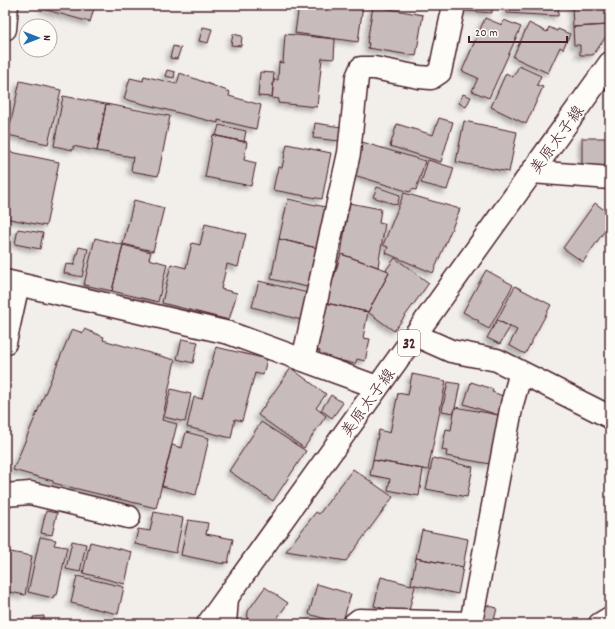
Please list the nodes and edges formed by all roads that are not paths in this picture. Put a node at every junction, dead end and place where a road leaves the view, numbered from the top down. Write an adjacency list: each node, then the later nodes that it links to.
1 (7, 5): 3 (street)
2 (454, 5): 10 (street)
3 (5, 29)
4 (610, 63): 5 (street, 美原太子線 / 32)
5 (532, 172): 6 (street); 8 (street, 美原太子線 / 32)
6 (610, 178)
7 (11, 283): 9 (street); 10 (street)
8 (415, 335): 11 (street); 12 (street, 美原太子線 / 32)
9 (5, 343)
10 (303, 360): 12 (street)
11 (520, 372): 13 (street); 20 (street)
12 (377, 387): 16 (street, 美原太子線 / 32)
13 (610, 417)
14 (5, 495): 15 (street)
15 (129, 517)
16 (227, 598): 18 (street, 美原太子線 / 32); 19 (street)
17 (610, 618): 21 (street)
18 (208, 624)
19 (225, 624)
20 (354, 624)
21 (600, 624)

